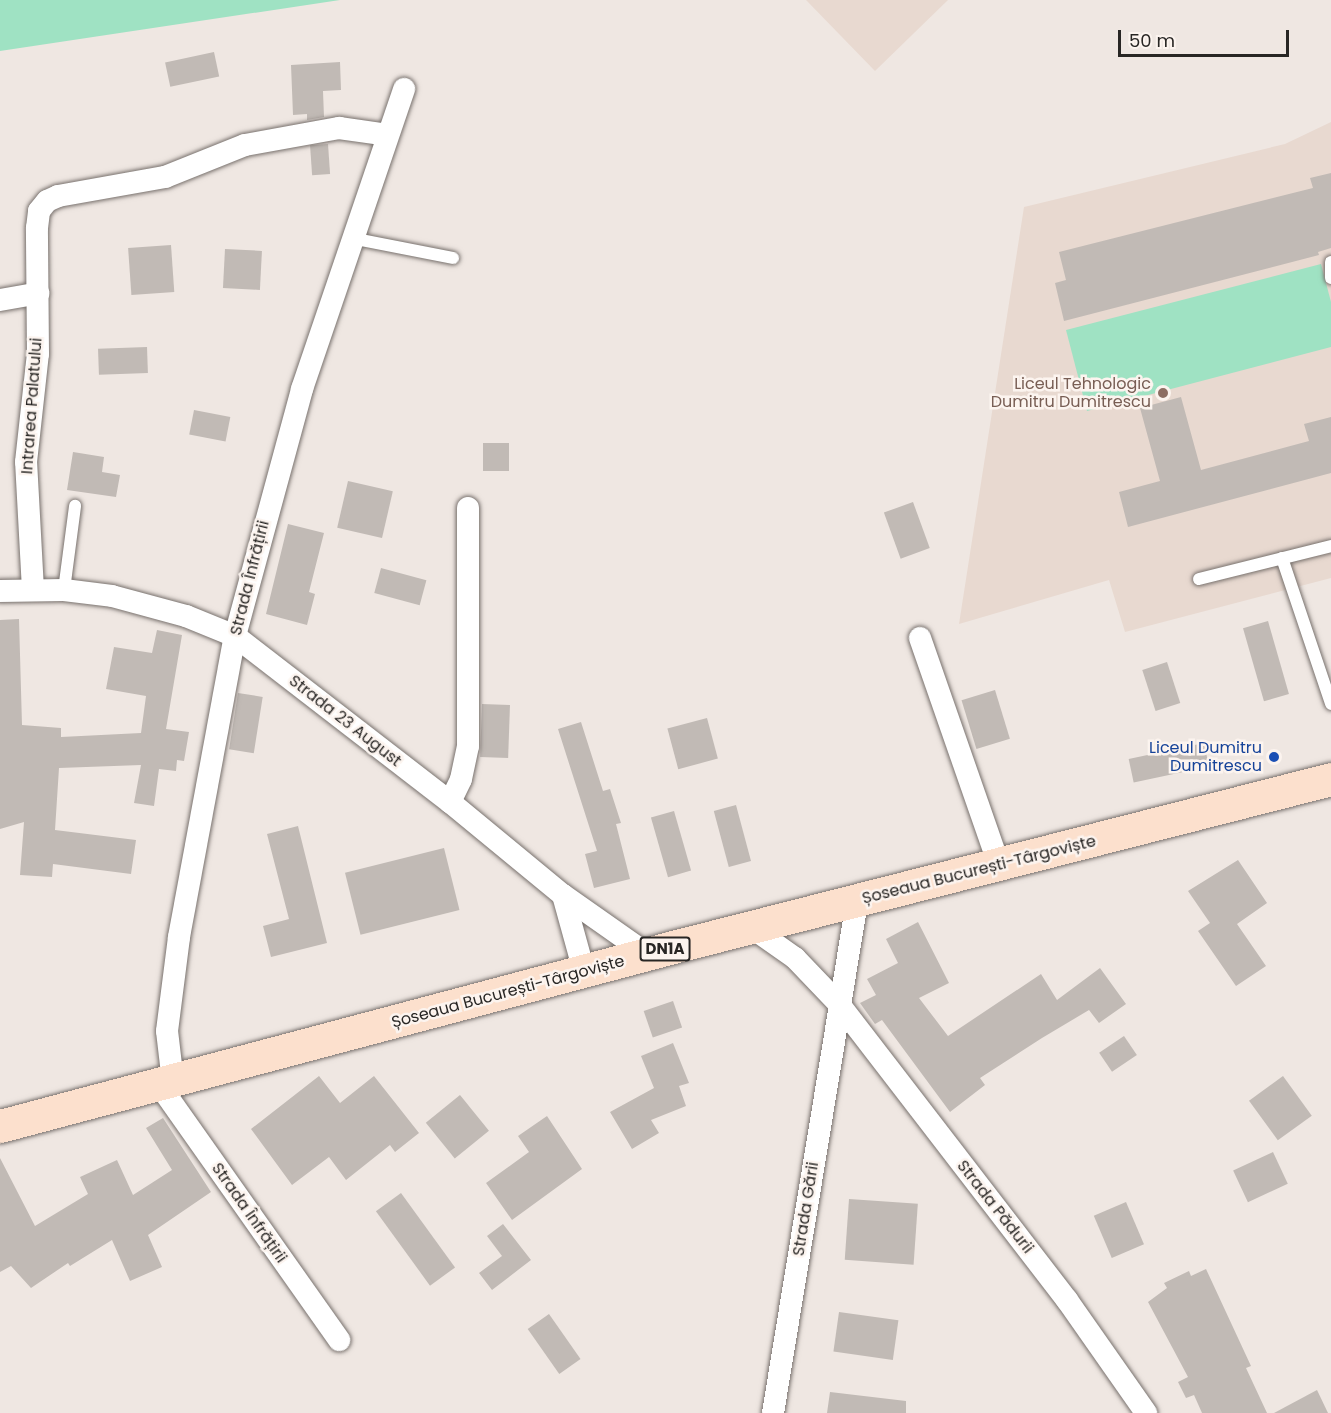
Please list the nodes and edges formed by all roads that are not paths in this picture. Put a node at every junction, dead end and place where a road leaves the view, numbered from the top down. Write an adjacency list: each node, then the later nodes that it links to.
1 (404, 89): 2 (street, Strada Înfrățirii)
2 (388, 135): 3 (street, Strada Înfrățirii); 7 (street, Intrarea Palatului)
3 (351, 238): 4 (lane); 17 (street, Strada Înfrățirii)
4 (453, 258)
5 (1331, 262): 6 (lane)
6 (1331, 278)
7 (38, 293): 8 (street); 14 (street, Intrarea Palatului)
8 (0, 300)
9 (75, 506): 15 (lane)
10 (468, 508): 21 (street)
11 (1331, 546): 12 (lane)
12 (1282, 558): 13 (lane); 19 (lane)
13 (1199, 579)
14 (33, 590): 15 (street, Strada 23 August); 16 (street, Strada 23 August)
15 (64, 590): 17 (street, Strada 23 August)
16 (0, 591)
17 (235, 636): 21 (street, Strada 23 August); 29 (street, Strada Înfrățirii)
18 (920, 638): 22 (street)
19 (1331, 704)
20 (1331, 779): 22 (main road, Șoseaua București-Târgoviște / DN1A)
21 (450, 801): 23 (street, Strada 23 August)
22 (999, 865): 24 (main road, Șoseaua București-Târgoviște / DN1A)
23 (563, 895): 26 (street, Strada 23 August); 27 (street)
24 (857, 902): 25 (main road, Șoseaua București-Târgoviște / DN1A); 28 (street, Strada Gării)
25 (751, 927): 26 (main road, Șoseaua București-Târgoviște / DN1A); 28 (street, Strada Pădurii)
26 (647, 954): 27 (main road, Șoseaua București-Târgoviște / DN1A)
27 (584, 972): 29 (main road, Șoseaua București-Târgoviște / DN1A)
28 (839, 1005): 32 (street, Strada Gării); 33 (street, Strada Pădurii)
29 (167, 1084): 30 (main road, Șoseaua București-Târgoviște / DN1A); 31 (street, Strada Înfrățirii)
30 (0, 1126)
31 (339, 1340)
32 (773, 1413)
33 (1146, 1413)

